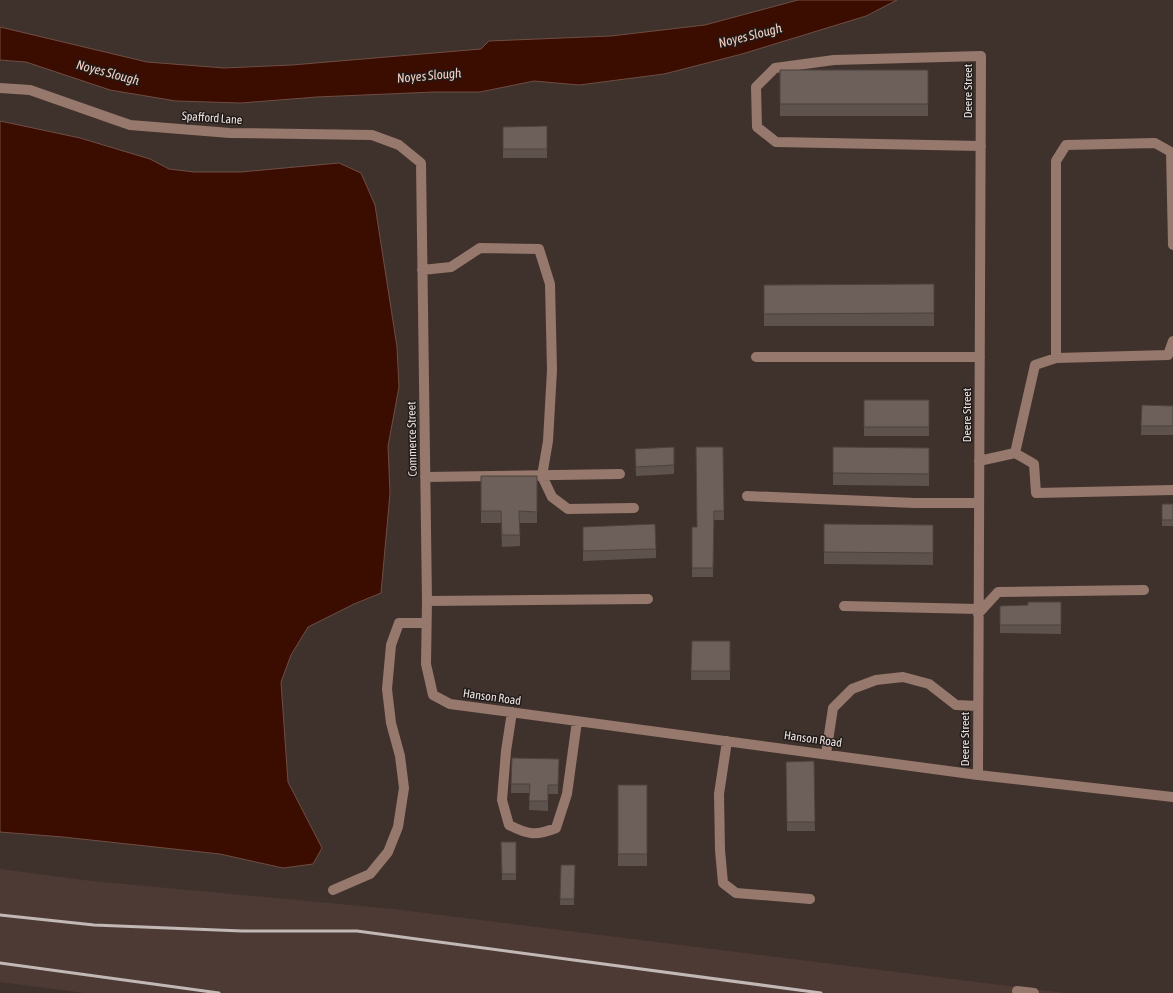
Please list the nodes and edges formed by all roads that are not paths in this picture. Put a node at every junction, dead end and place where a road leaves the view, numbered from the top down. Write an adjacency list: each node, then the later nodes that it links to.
1 (0, 88): 3 (street, Spafford Lane)
2 (981, 146): 2 (street, Deere Street); 8 (street, Deere Street)
3 (421, 162): 5 (street, Commerce Street)
4 (1173, 245): 9 (street)
5 (422, 270): 13 (street); 14 (street, Commerce Street)
6 (1173, 341): 9 (street)
7 (756, 357): 8 (street)
8 (980, 357): 11 (street, Deere Street)
9 (1056, 358): 10 (street)
10 (1015, 453): 11 (street); 15 (street)
11 (979, 461): 17 (street, Deere Street)
12 (620, 474): 13 (street)
13 (542, 476): 14 (street); 18 (street)
14 (425, 478): 21 (street, Commerce Street)
15 (1173, 490)
16 (747, 496): 17 (street)
17 (979, 503): 23 (street, Deere Street)
18 (634, 508)
19 (1144, 590): 23 (street)
20 (648, 599): 21 (street)
21 (427, 601): 24 (street, Commerce Street)
22 (844, 606): 23 (street)
23 (978, 611): 26 (street, Deere Street)
24 (426, 623): 25 (street, Commerce Street); 33 (street)
25 (450, 704): 27 (street, Hanson Road)
26 (978, 706): 30 (street); 31 (street, Deere Street)
27 (512, 712): 28 (street, Hanson Road); 28 (street)
28 (577, 721): 29 (street, Hanson Road)
29 (728, 741): 30 (street, Hanson Road); 34 (street)
30 (826, 754): 31 (street, Hanson Road)
31 (978, 775): 32 (street, Hanson Road)
32 (1173, 797)
33 (333, 890)
34 (810, 899)
35 (1017, 991): 36 (street)
36 (1034, 993)

